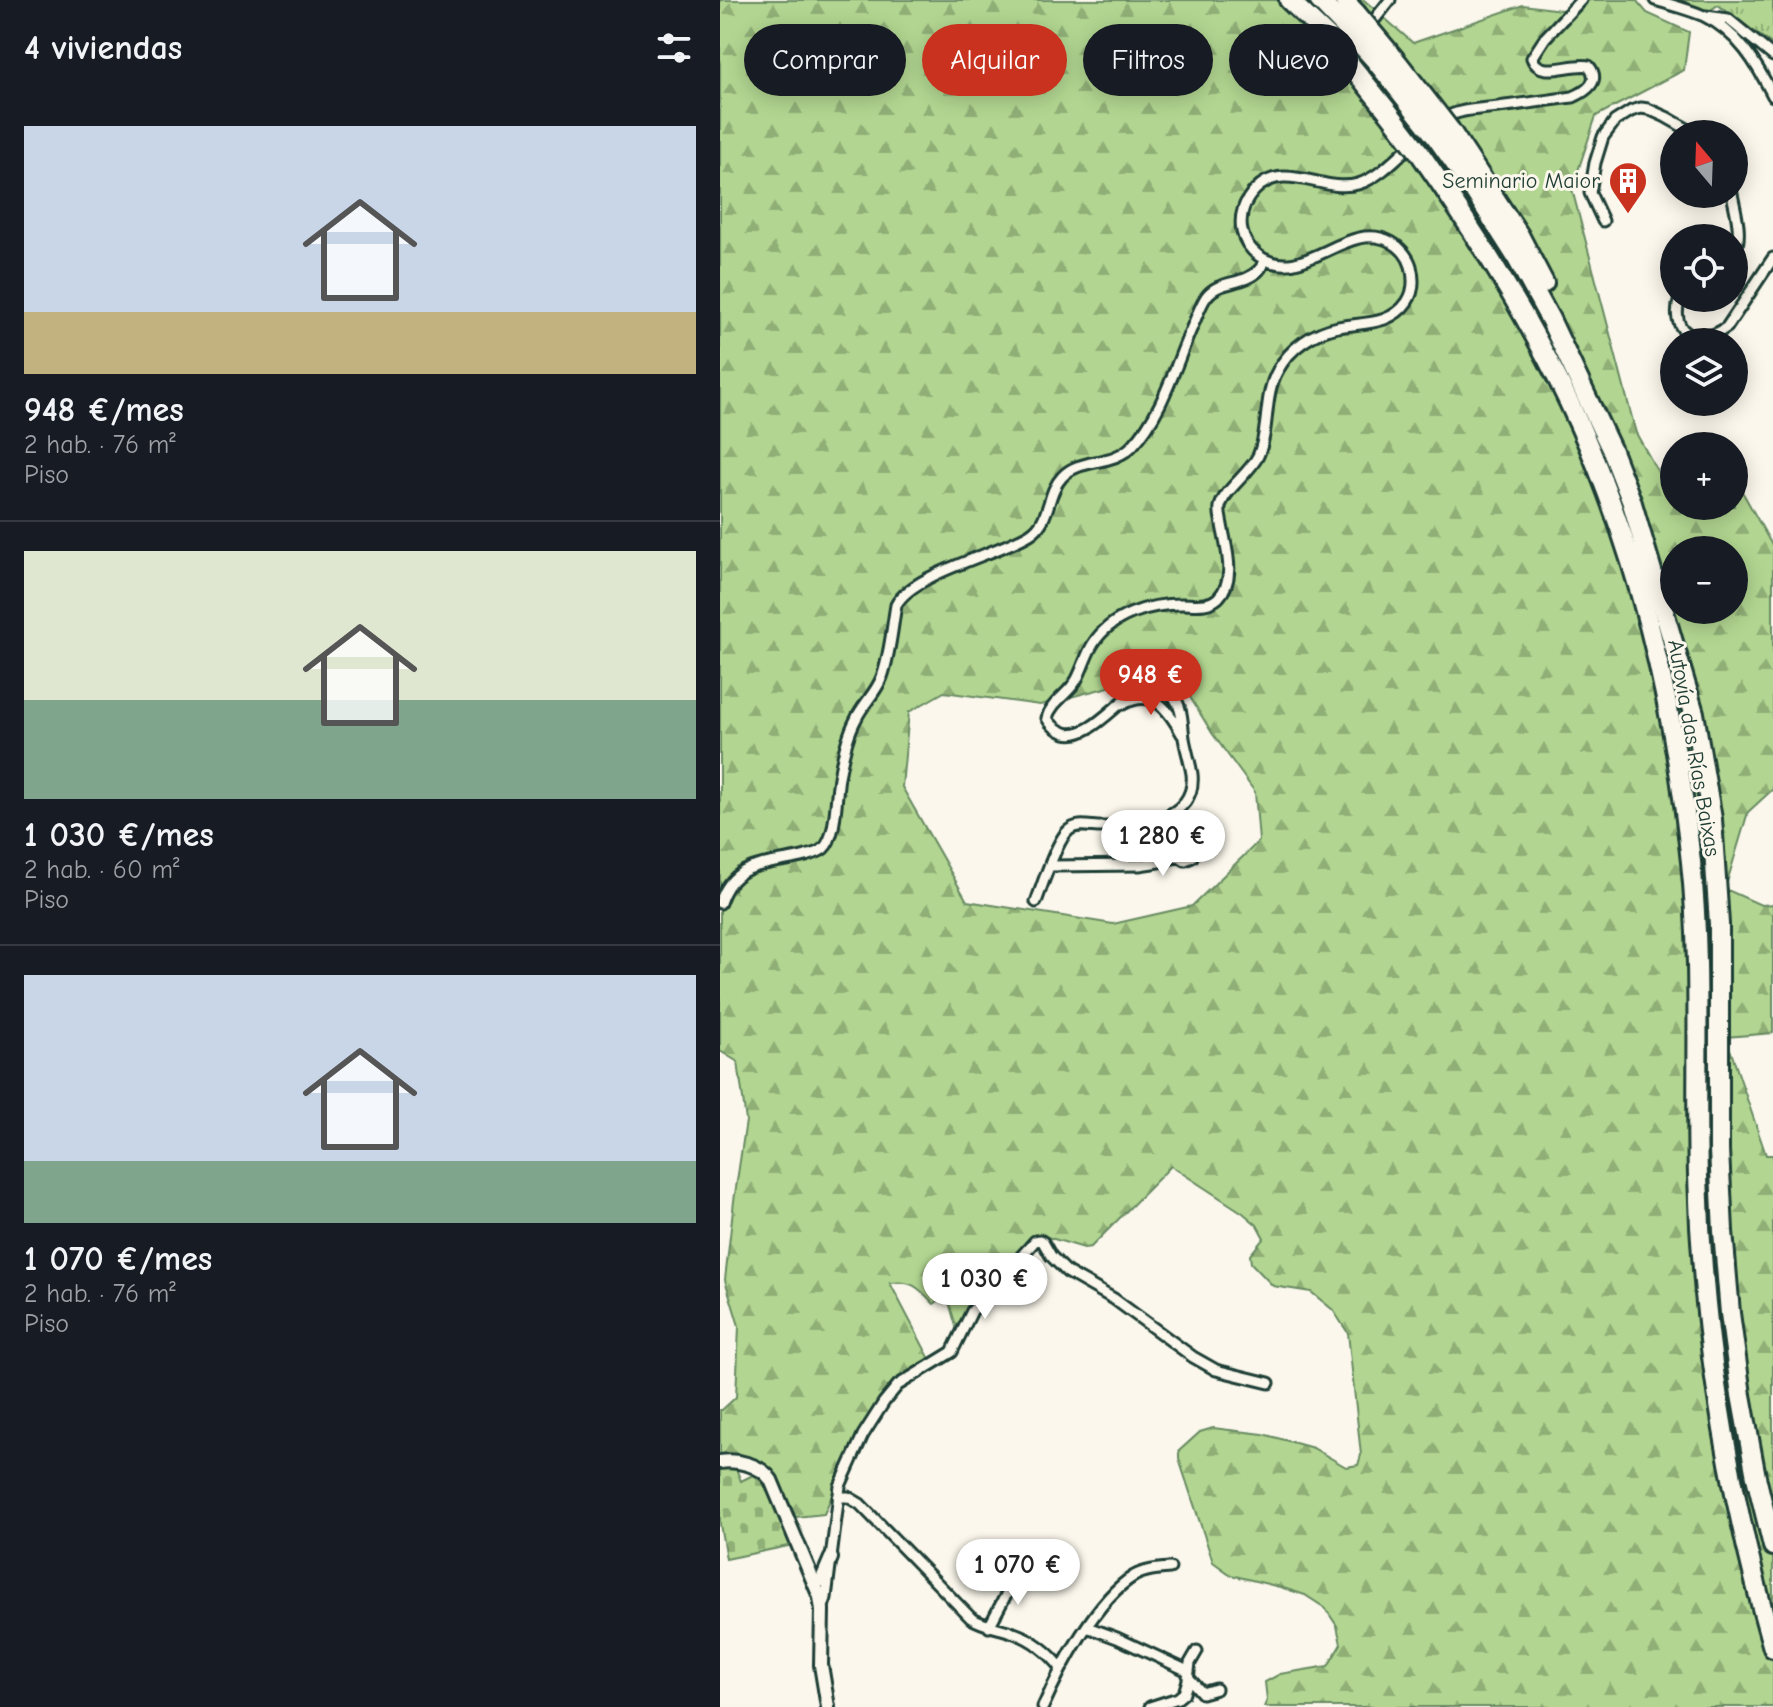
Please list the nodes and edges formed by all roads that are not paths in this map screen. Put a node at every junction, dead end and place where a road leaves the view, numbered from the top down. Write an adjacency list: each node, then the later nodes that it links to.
1 (1289, 0): 40 (highway, Autovía das Rías Baixas, bridge)
2 (1319, 0): 6 (highway, Autovía das Rías Baixas)
3 (1390, 0): 8 (street)
4 (1581, 0): 12 (street)
5 (1655, 0): 7 (street)
6 (1348, 13): 12 (highway, Autovía das Rías Baixas, bridge)
7 (1704, 16): 9 (street); 10 (street)
8 (1358, 36)
9 (1773, 56)
10 (1773, 96)
11 (1671, 120): 13 (street)
12 (1446, 127): 15 (street); 32 (highway, Autovía das Rías Baixas)
13 (1603, 221)
14 (1773, 258): 16 (street)
15 (1265, 260): 21 (street); 28 (street)
16 (1748, 296)
17 (1677, 312): 18 (street)
18 (1737, 312)
19 (1160, 687): 20 (street); 21 (street); 22 (street)
20 (1155, 700): 21 (street); 22 (street)
21 (1110, 713)
22 (1184, 739): 23 (street)
23 (1057, 851): 25 (street); 26 (street)
24 (1179, 856): 26 (street)
25 (1051, 866): 26 (street); 27 (street)
26 (1073, 866)
27 (1036, 902)
28 (720, 903)
29 (1269, 1383): 31 (street)
30 (720, 1462): 36 (street)
31 (838, 1497): 33 (street); 38 (street)
32 (1773, 1546)
33 (831, 1558): 36 (street); 37 (street)
34 (1170, 1568): 39 (street)
35 (1018, 1572): 38 (street)
36 (815, 1584): 37 (street)
37 (822, 1610): 45 (street)
38 (989, 1627): 42 (street)
39 (1087, 1627): 42 (street); 43 (street)
40 (1773, 1648)
41 (1197, 1651): 43 (street)
42 (1061, 1668): 46 (street)
43 (1188, 1674): 44 (street); 47 (street)
44 (1216, 1689)
45 (828, 1707)
46 (1043, 1707)
47 (1150, 1707)

